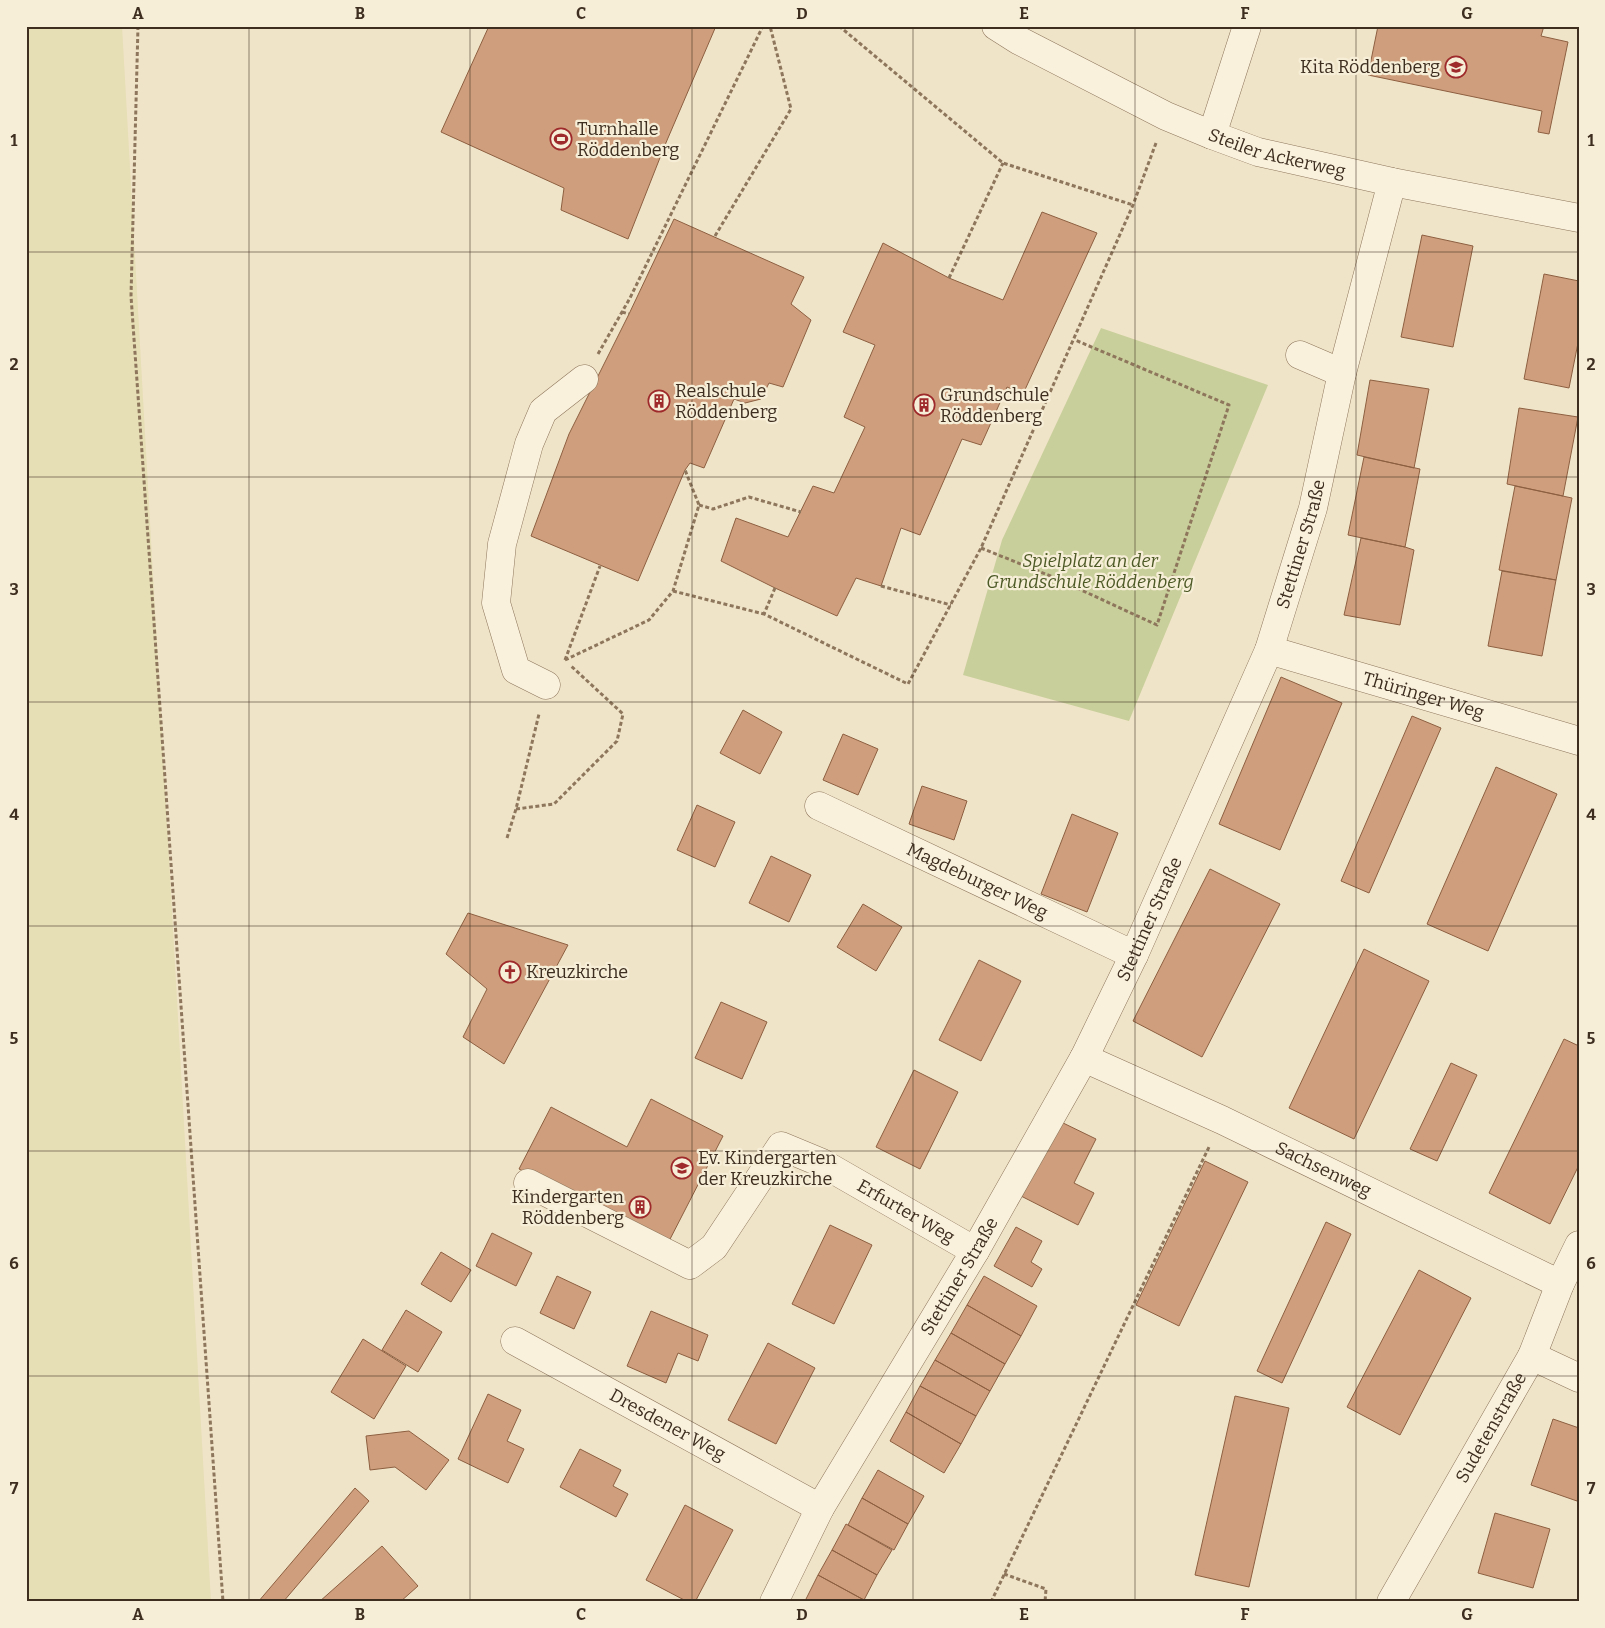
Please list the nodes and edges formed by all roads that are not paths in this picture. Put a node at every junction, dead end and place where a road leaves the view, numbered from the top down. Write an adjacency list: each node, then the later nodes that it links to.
1 (996, 26): 3 (street, Steiler Ackerweg)
2 (1247, 26): 3 (street)
3 (1212, 135): 4 (street, Steiler Ackerweg)
4 (1392, 182): 5 (street, Steiler Ackerweg); 7 (street, Stettiner Straße)
5 (1579, 218)
6 (1300, 355): 7 (street)
7 (1342, 373): 9 (street, Stettiner Straße)
8 (584, 379): 10 (street)
9 (1270, 650): 11 (street, Thüringer Weg); 13 (street, Stettiner Straße)
10 (546, 685)
11 (1579, 741)
12 (819, 806): 13 (street, Magdeburger Weg)
13 (1134, 955): 14 (street, Stettiner Straße)
14 (1084, 1058): 17 (street, Stettiner Straße); 18 (street, Sachsenweg)
15 (528, 1183): 17 (street, Erfurter Weg)
16 (1579, 1246): 18 (street, Sudetenstraße)
17 (974, 1251): 22 (street, Stettiner Straße)
18 (1560, 1284): 20 (street, Sudetenstraße)
19 (515, 1341): 22 (street, Dresdener Weg)
20 (1532, 1356): 21 (street); 24 (street, Sudetenstraße)
21 (1579, 1378)
22 (820, 1508): 23 (street, Stettiner Straße)
23 (774, 1602)
24 (1390, 1602)

